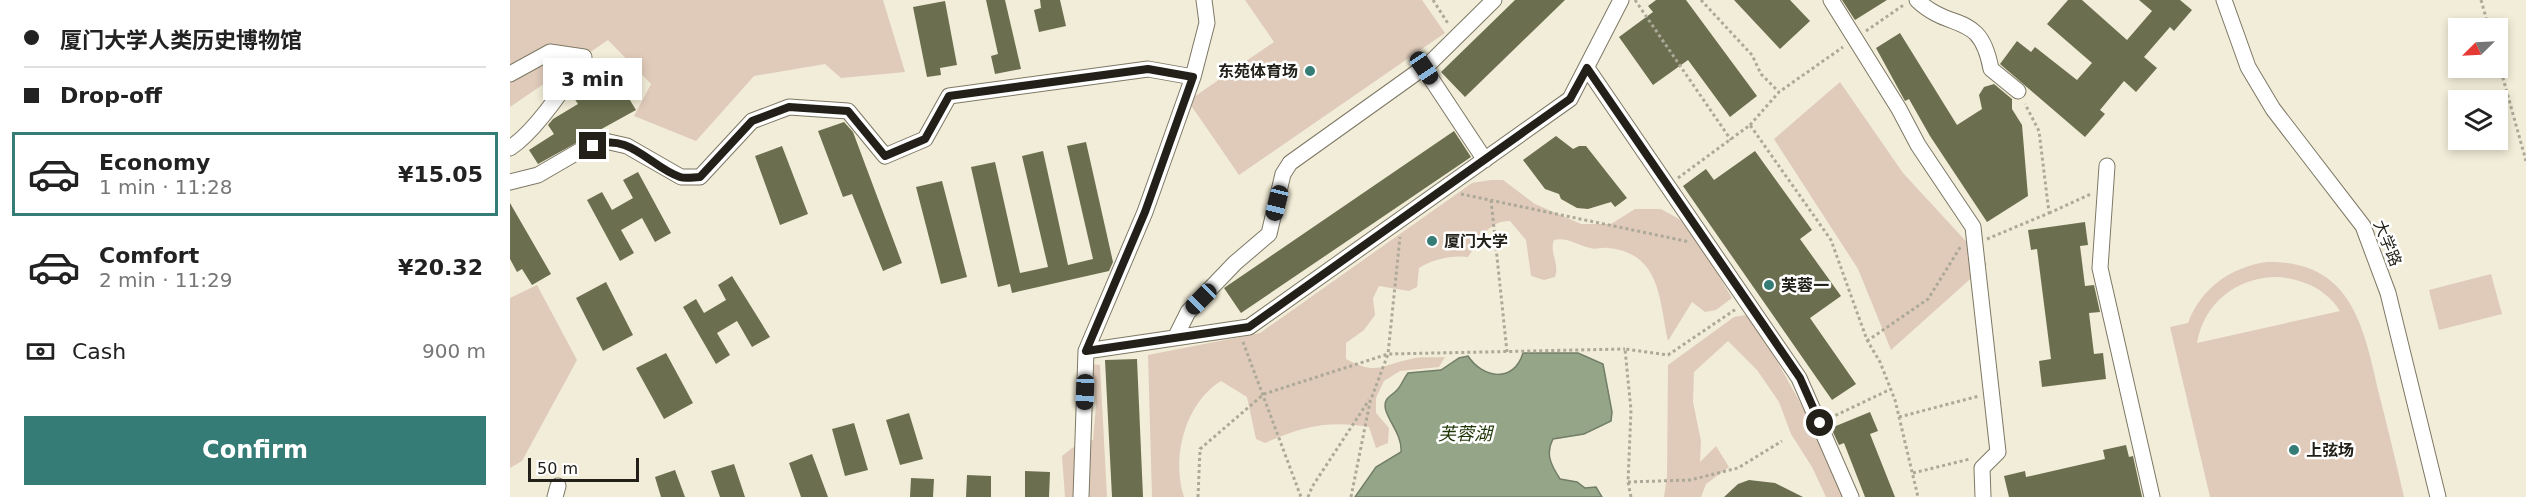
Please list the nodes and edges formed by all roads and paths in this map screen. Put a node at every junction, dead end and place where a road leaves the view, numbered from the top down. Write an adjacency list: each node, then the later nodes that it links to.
1 (1204, 0): 16 (street)
2 (1433, 0): 12 (path)
3 (1494, 0): 12 (street)
4 (1621, 0): 14 (street)
5 (1635, 0): 20 (path)
6 (1701, 0): 19 (path)
7 (1831, 0): 31 (street)
8 (1917, 0): 18 (street)
9 (2224, 0): 63 (street, 大学路)
10 (2481, 0): 11 (path)
11 (2486, 18)
12 (1457, 37): 13 (street)
13 (1424, 68): 22 (street); 37 (street)
14 (1587, 68): 22 (street); 26 (street)
15 (510, 74): 21 (street)
16 (1193, 77): 25 (street); 40 (street)
17 (2503, 78): 23 (path)
18 (2018, 91): 30 (path)
19 (1750, 125): 20 (path); 38 (path)
20 (1731, 140): 26 (path)
21 (510, 148)
22 (1485, 160): 28 (street)
23 (2526, 161)
24 (2107, 166): 27 (street)
25 (510, 182)
26 (1667, 185): 34 (street)
27 (2106, 188): 30 (path); 62 (street)
28 (1442, 190): 29 (path); 36 (street)
29 (1491, 200): 34 (path); 41 (path)
30 (2049, 213): 33 (path)
31 (1973, 227): 33 (street); 38 (path)
32 (1401, 233): 42 (path)
33 (1975, 244): 44 (street)
34 (1709, 246): 35 (street)
35 (1747, 302): 39 (path); 48 (street)
36 (1238, 329): 37 (street); 45 (path)
37 (1175, 338): 40 (street)
38 (1867, 341): 43 (path)
39 (1625, 349): 41 (path); 52 (path)
40 (1086, 351): 53 (street)
41 (1507, 352): 42 (path)
42 (1388, 354): 45 (path); 46 (path)
43 (1891, 389): 47 (path); 48 (path)
44 (1991, 393): 47 (path); 50 (street)
45 (1264, 394): 54 (path); 55 (path)
46 (1373, 394): 56 (path); 57 (path)
47 (1899, 417): 51 (path)
48 (1820, 423): 59 (street)
49 (1782, 441): 52 (path)
50 (1998, 452): 51 (path); 61 (street)
51 (1913, 473): 60 (path)
52 (1628, 482): 58 (path)
53 (1081, 497)
54 (1198, 497)
55 (1301, 497)
56 (1308, 497)
57 (1351, 497)
58 (1631, 497)
59 (1851, 497)
60 (1918, 497)
61 (1983, 497)
62 (2152, 497)
63 (2438, 497)

